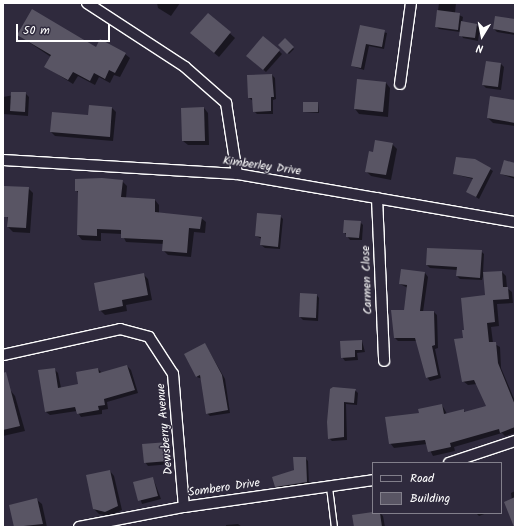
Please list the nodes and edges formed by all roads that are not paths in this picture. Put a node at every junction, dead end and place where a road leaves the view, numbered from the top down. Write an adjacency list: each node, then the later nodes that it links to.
1 (87, 3): 5 (street)
2 (411, 3): 3 (street)
3 (400, 84)
4 (3, 160): 5 (street, Kimberley Drive)
5 (237, 174): 6 (street, Kimberley Drive)
6 (378, 198): 7 (street, Kimberley Drive); 9 (street, Carmen Close)
7 (515, 222)
8 (3, 354): 14 (street, Dewsberry Avenue)
9 (384, 360)
10 (515, 441): 11 (street)
11 (452, 462)
12 (372, 480): 13 (street, Sombero Drive)
13 (329, 487): 14 (street, Sombero Drive); 16 (lane)
14 (184, 507): 15 (street, Sombero Drive)
15 (79, 527)
16 (334, 527)

